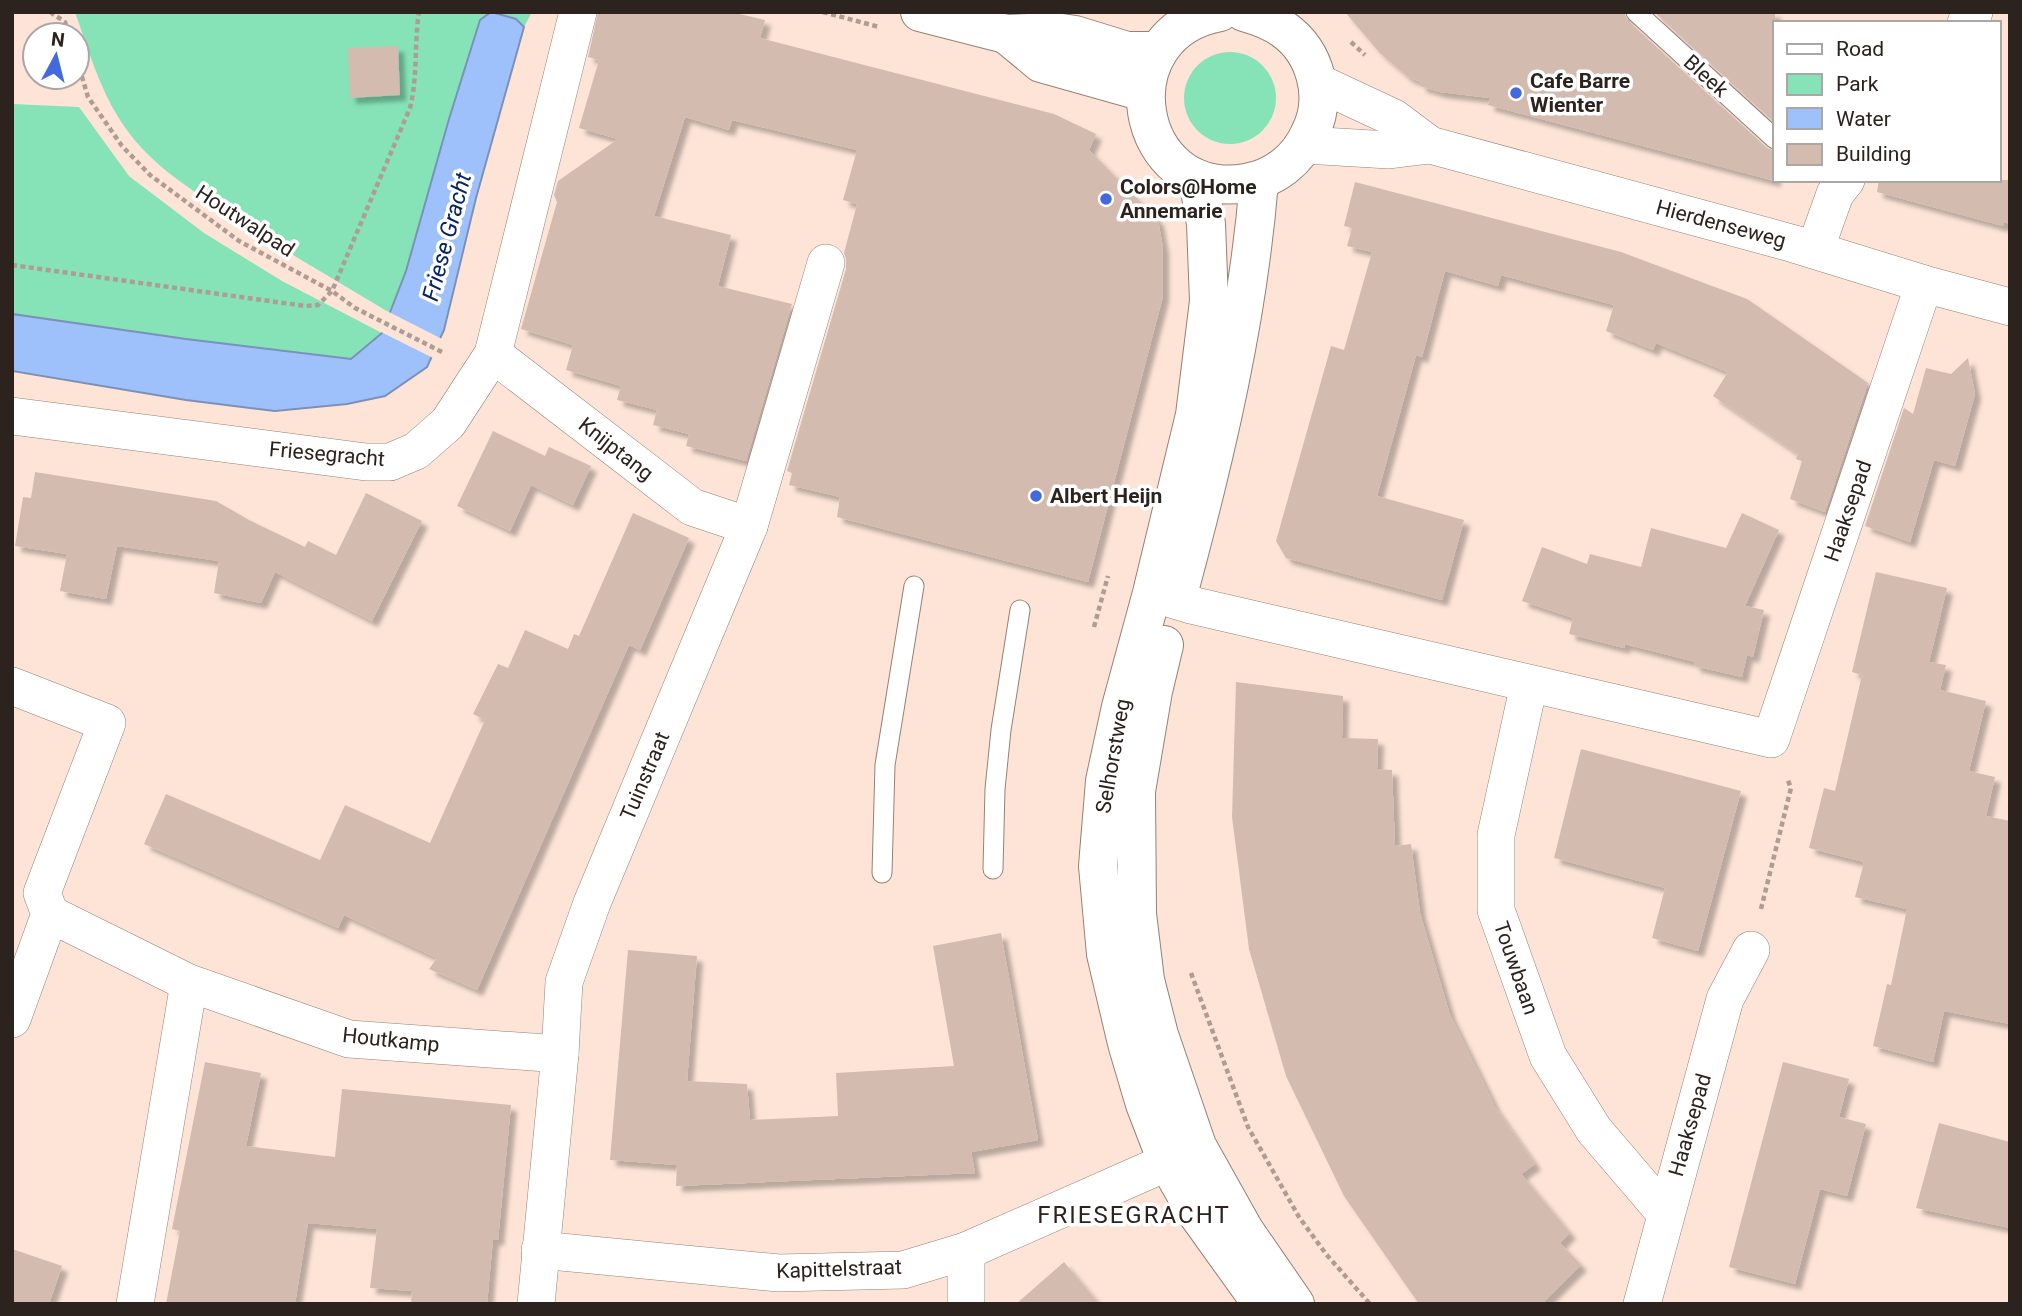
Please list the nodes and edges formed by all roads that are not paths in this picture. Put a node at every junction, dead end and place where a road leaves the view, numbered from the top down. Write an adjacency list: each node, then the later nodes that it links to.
1 (578, 12): 20 (street, Friesegracht)
2 (920, 12): 6 (street)
3 (1220, 12): 7 (street)
4 (1636, 12): 10 (lane, Bleek)
5 (1256, 14): 8 (street)
6 (1006, 34): 7 (street); 9 (street)
7 (1158, 51): 9 (street)
8 (1317, 82): 11 (street); 12 (street, Hierdenseweg)
9 (1144, 92): 13 (street)
10 (1773, 137)
11 (1305, 145): 12 (street, Hierdenseweg); 14 (street)
12 (1430, 145): 16 (street, Hierdenseweg)
13 (1198, 179): 14 (street); 24 (street, Selhorstweg)
14 (1259, 181): 24 (street, Selhorstweg)
15 (1834, 185): 16 (street)
16 (1815, 250): 18 (street, Hierdenseweg)
17 (826, 263): 22 (street, Tuinstraat)
18 (1924, 284): 19 (street, Hierdenseweg); 26 (street, Haaksepad)
19 (2010, 307)
20 (493, 354): 21 (street, Friesegracht); 22 (street, Knijptang)
21 (12, 416)
22 (749, 526): 34 (street, Tuinstraat)
23 (914, 586): 29 (lane)
24 (1164, 597): 26 (street); 35 (street, Selhorstweg)
25 (1020, 610): 28 (lane)
26 (1529, 684): 36 (street, Touwbaan)
27 (12, 686): 30 (street)
28 (993, 869)
29 (882, 873)
30 (50, 914): 32 (street, Houtkamp); 33 (street)
31 (1751, 950): 36 (street, Haaksepad)
32 (189, 983): 34 (street, Houtkamp); 39 (street)
33 (12, 1019)
34 (560, 1054): 37 (street, Tuinstraat)
35 (1182, 1153): 38 (street, Kapittelstraat); 42 (street, Selhorstweg); 43 (street, Selhorstweg)
36 (1665, 1213): 44 (street, Haaksepad)
37 (540, 1250): 38 (street, Kapittelstraat); 40 (street, Tuinstraat)
38 (966, 1251): 41 (street)
39 (135, 1304)
40 (536, 1304)
41 (966, 1304)
42 (1262, 1304)
43 (1295, 1304)
44 (1642, 1304)

